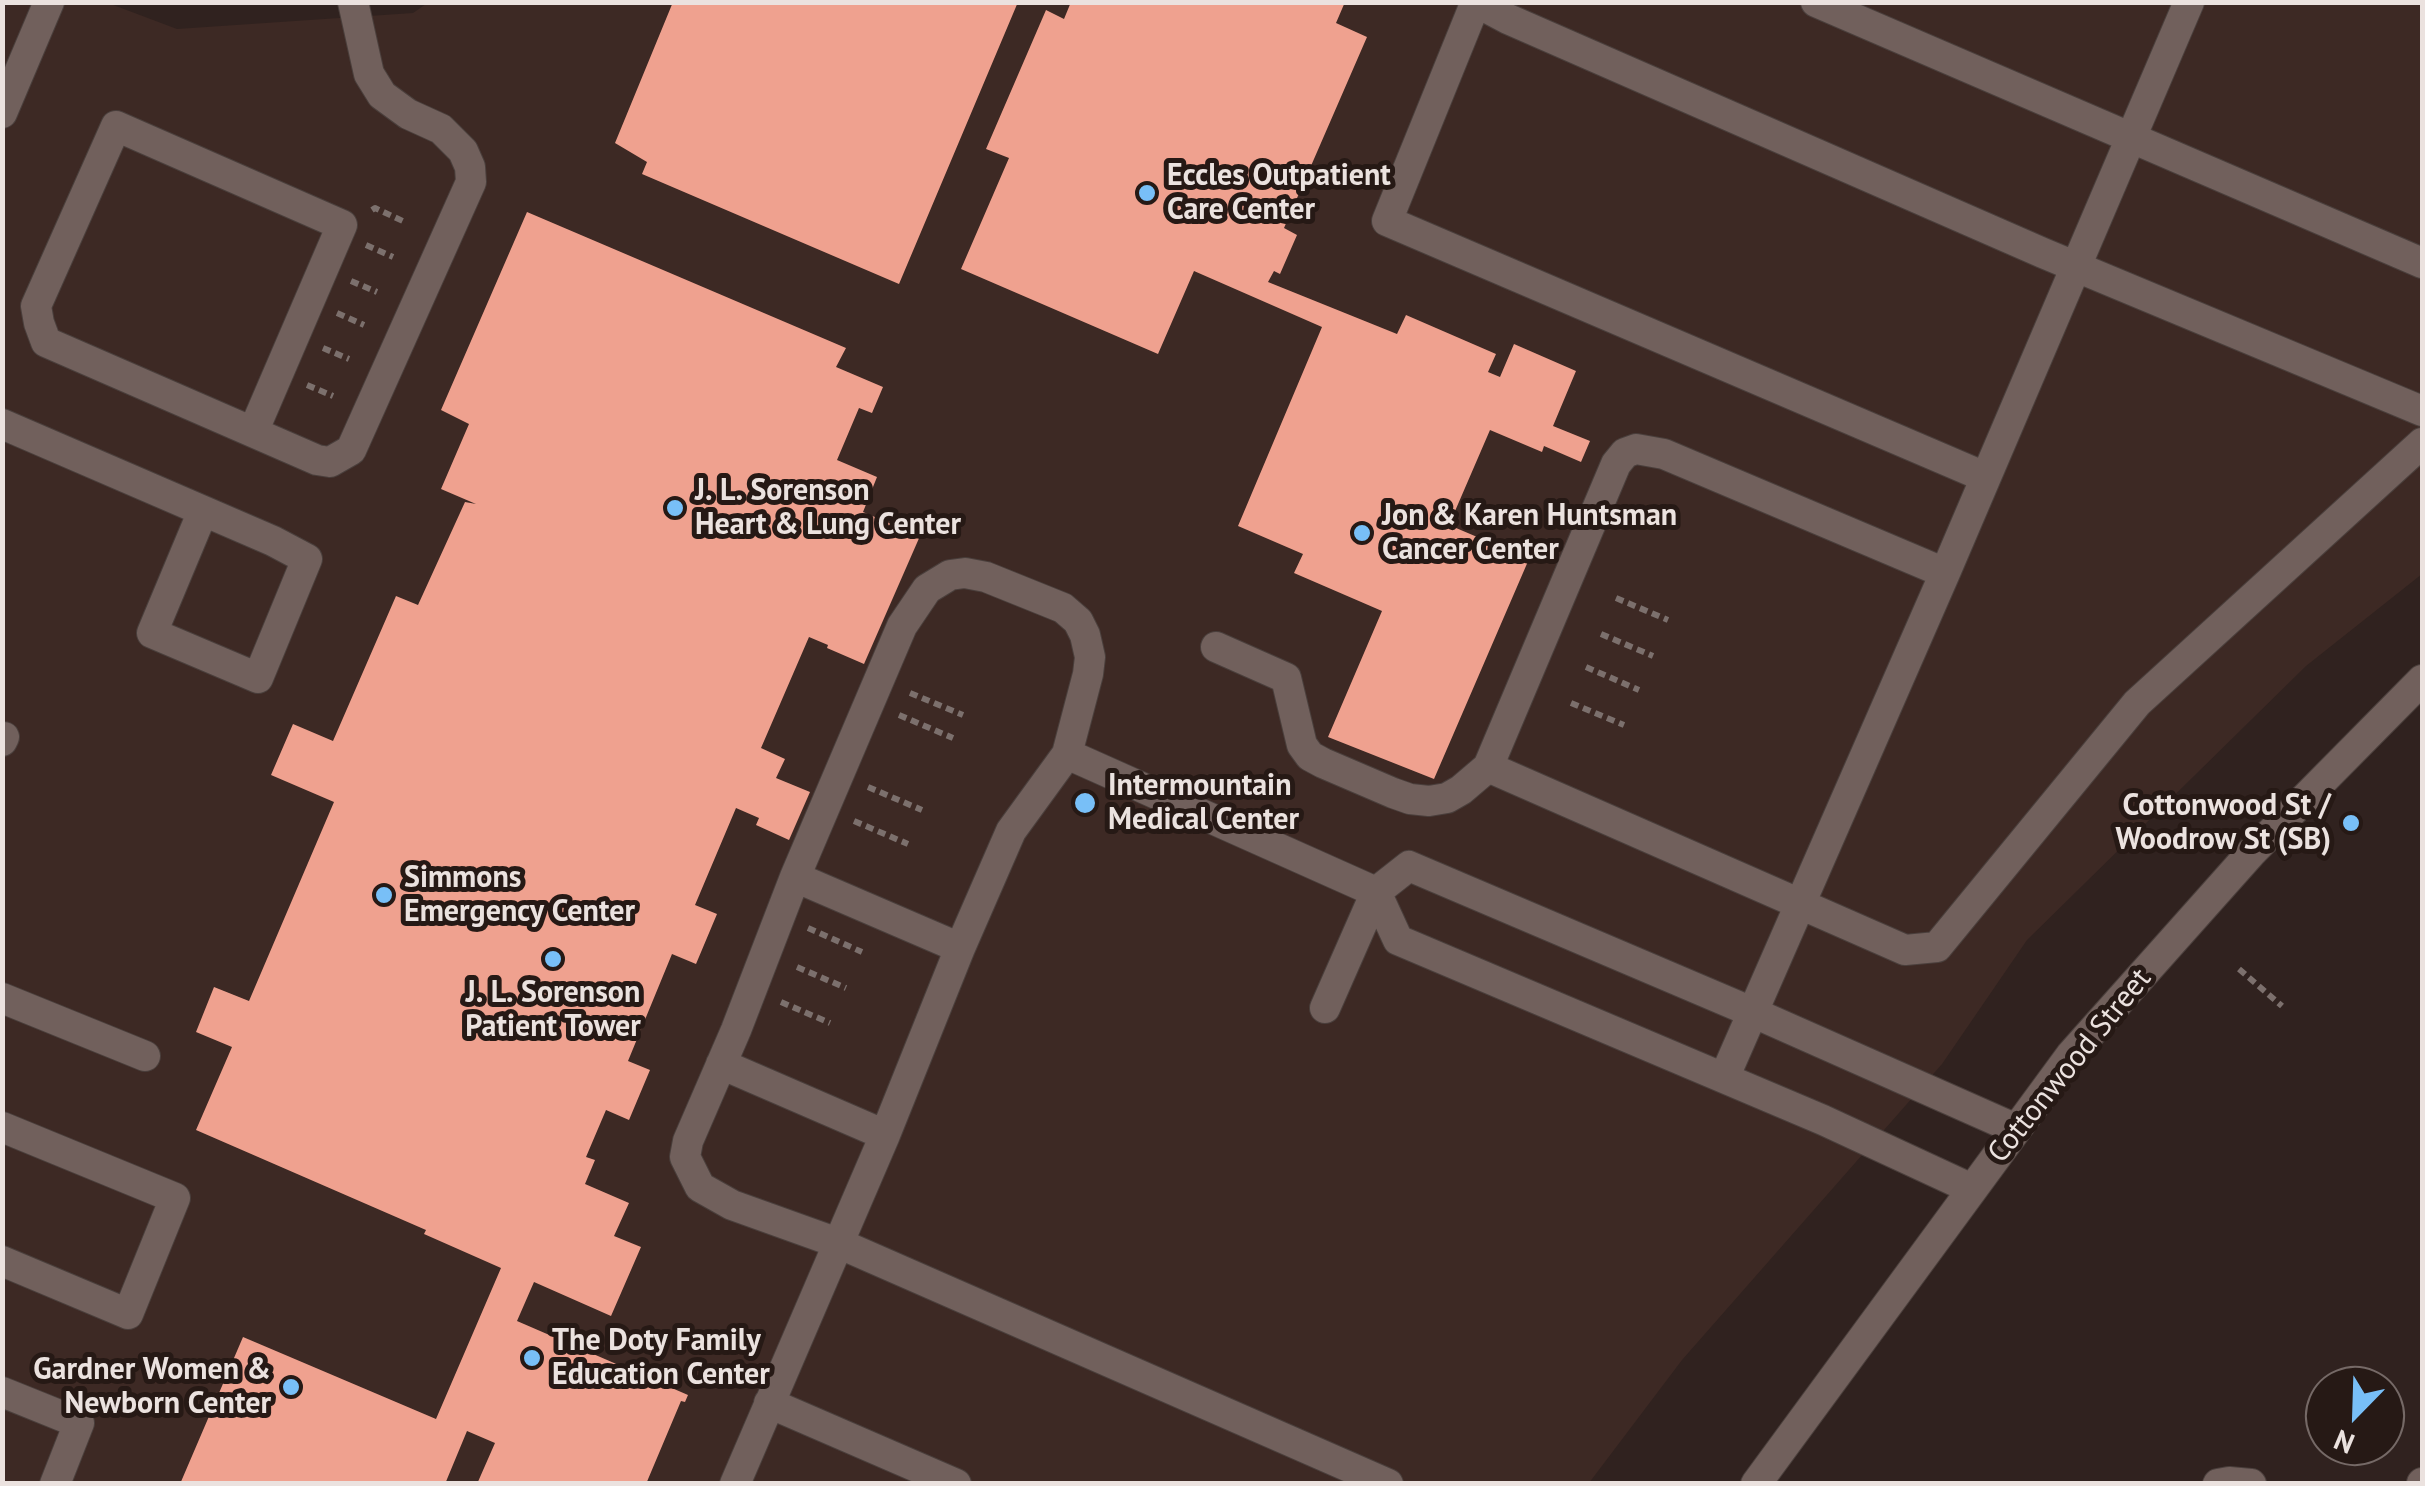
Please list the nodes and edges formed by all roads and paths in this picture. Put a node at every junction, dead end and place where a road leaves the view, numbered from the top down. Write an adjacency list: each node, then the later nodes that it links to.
1 (49, 2): 6 (street)
2 (353, 2): 12 (street)
3 (1816, 2): 7 (street)
4 (2189, 2): 7 (street)
5 (1475, 3): 9 (street); 14 (street)
6 (2, 113)
7 (2131, 139): 8 (street); 9 (street)
8 (2422, 263)
9 (2075, 266): 10 (street); 14 (street)
10 (2422, 411)
11 (2, 424): 15 (street)
12 (253, 432): 12 (street)
13 (2422, 443): 39 (street)
14 (1985, 478): 16 (street)
15 (202, 511): 15 (street)
16 (1945, 572): 32 (street); 39 (street)
17 (1616, 598): 18 (path)
18 (1668, 620)
19 (1601, 634): 21 (path)
20 (1216, 646): 32 (street)
21 (1653, 656)
22 (1586, 668): 24 (path)
23 (2422, 680): 56 (street, Cottonwood Street)
24 (1639, 690)
25 (909, 692): 28 (path)
26 (1571, 703): 29 (path)
27 (898, 714): 30 (path)
28 (963, 715)
29 (1624, 725)
30 (953, 738)
31 (1066, 754): 37 (street); 38 (street); 41 (street)
32 (1488, 767): 39 (street)
33 (867, 786): 34 (path)
34 (922, 810)
35 (853, 820): 36 (path)
36 (908, 844)
37 (795, 877): 41 (street); 53 (street)
38 (1376, 892): 49 (street); 50 (street); 54 (street)
39 (1800, 902): 50 (street)
40 (807, 928): 42 (path)
41 (960, 948): 57 (street)
42 (862, 952)
43 (791, 964): 45 (path)
44 (2239, 969): 48 (path)
45 (846, 988)
46 (2, 998): 52 (street)
47 (776, 1000): 51 (path)
48 (2282, 1006)
49 (1325, 1008)
50 (1752, 1012): 54 (street); 56 (street)
51 (830, 1023)
52 (145, 1056)
53 (722, 1064): 57 (street); 59 (street)
54 (1724, 1078): 58 (street)
55 (2, 1127): 60 (street)
56 (2016, 1129): 58 (street, Cottonwood Street)
57 (885, 1134): 59 (street)
58 (1972, 1190): 67 (street, Cottonwood Street)
59 (838, 1243): 62 (street); 66 (street)
60 (2, 1261)
61 (2, 1392): 63 (street)
62 (769, 1403): 64 (street); 65 (street)
63 (55, 1484)
64 (735, 1484)
65 (956, 1484)
66 (1388, 1484)
67 (1756, 1484)
68 (2218, 1484): 69 (street)
69 (2251, 1484)

